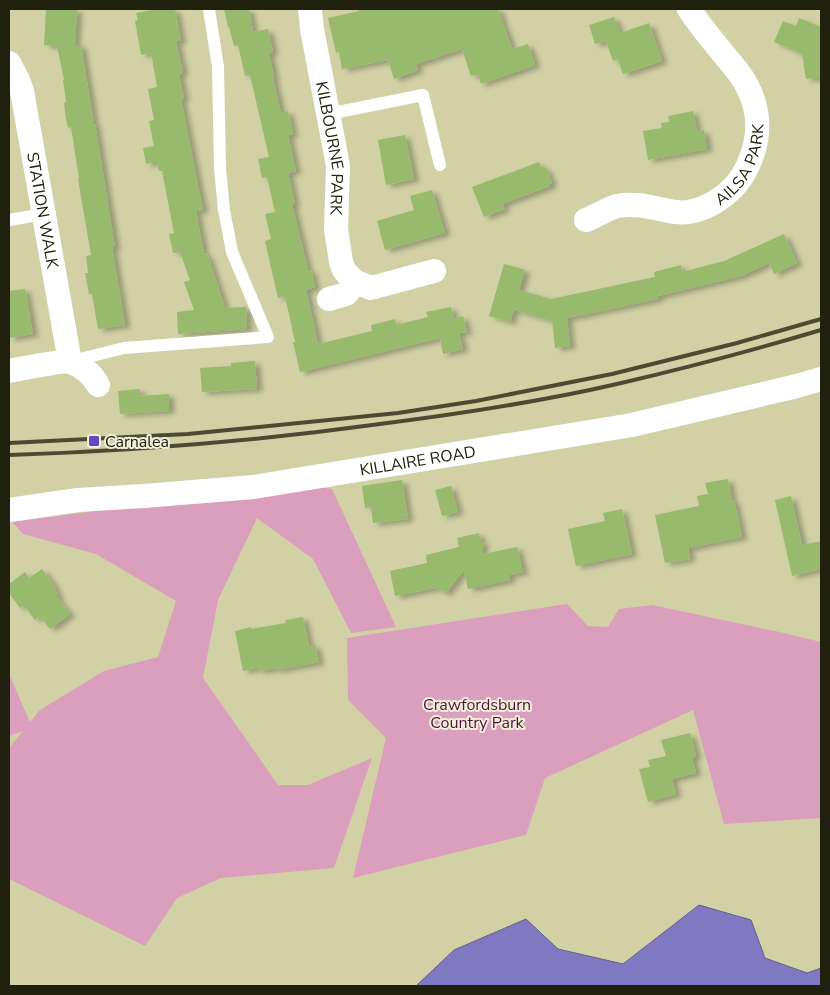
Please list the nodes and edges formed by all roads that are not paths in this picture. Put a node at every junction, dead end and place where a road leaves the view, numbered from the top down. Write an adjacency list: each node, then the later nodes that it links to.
1 (209, 9): 13 (lane)
2 (310, 9): 5 (street, KILBOURNE PARK)
3 (689, 9): 9 (street, AILSA PARK)
4 (9, 63): 7 (street, STATION WALK)
5 (328, 114): 6 (lane); 11 (street, KILBOURNE PARK)
6 (440, 165)
7 (44, 214): 8 (lane); 13 (street, STATION WALK)
8 (9, 220)
9 (586, 220)
10 (434, 271): 11 (street)
11 (356, 282): 12 (street)
12 (329, 299)
13 (70, 362): 14 (street); 16 (street)
14 (9, 371)
15 (821, 379): 17 (street, KILLAIRE ROAD)
16 (98, 385)
17 (9, 510)

